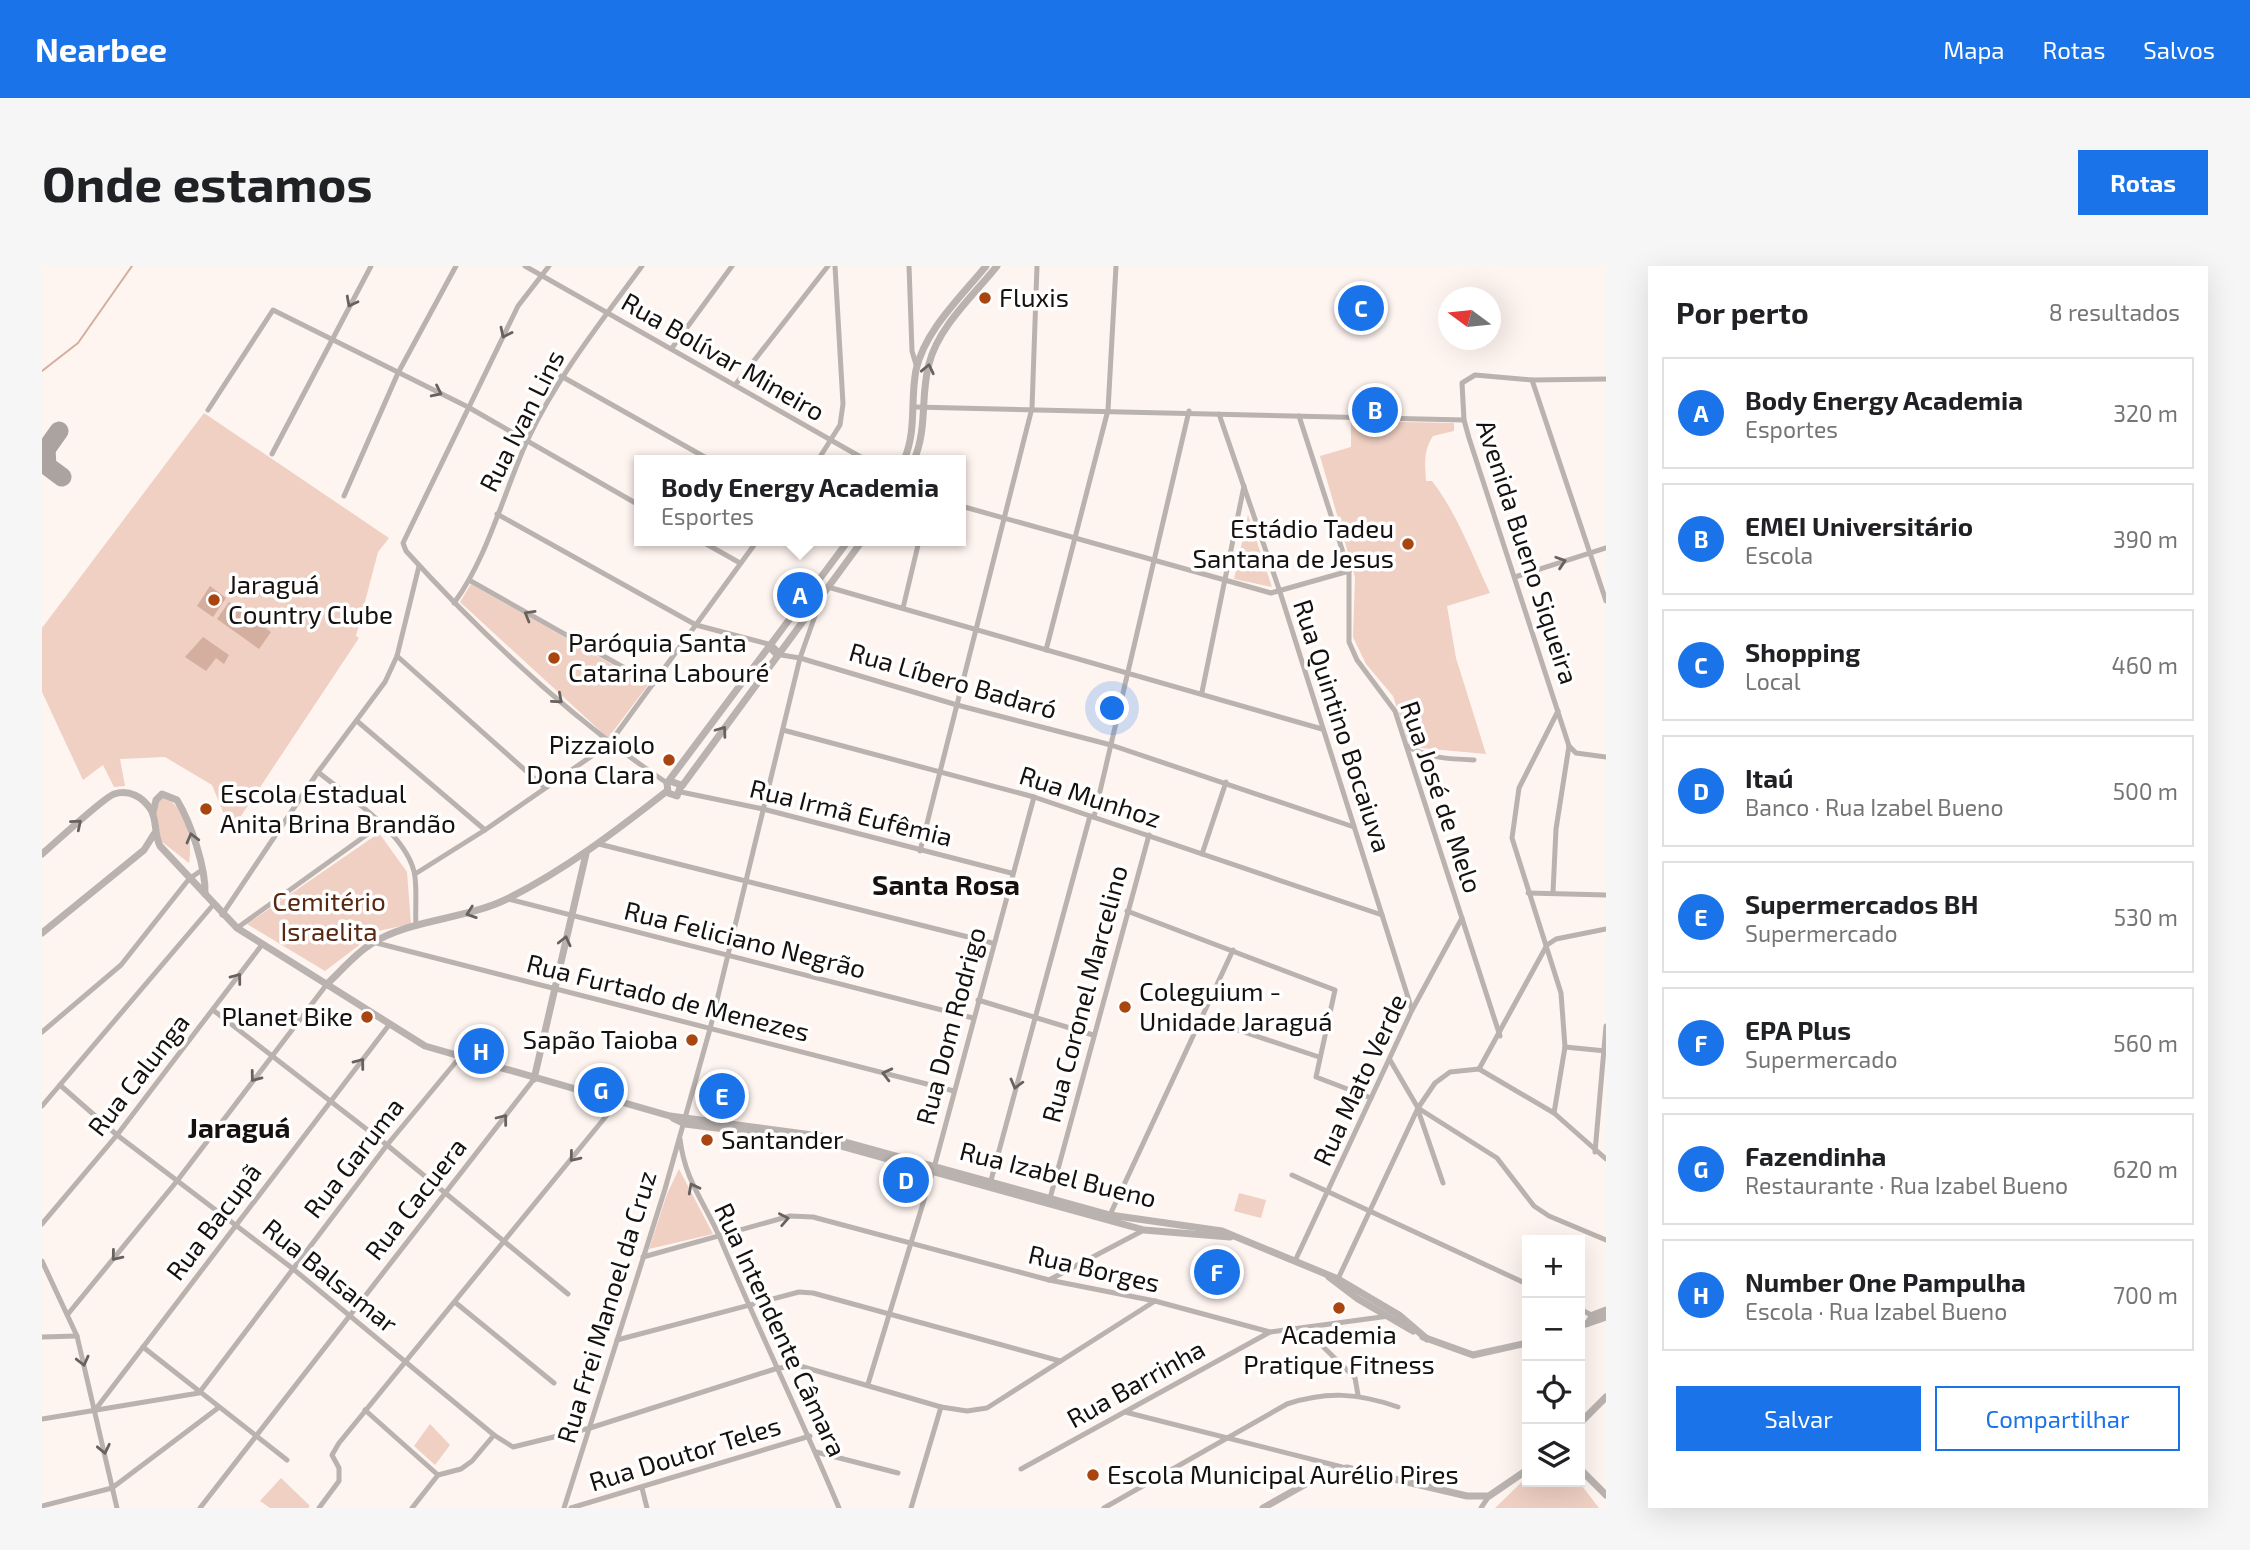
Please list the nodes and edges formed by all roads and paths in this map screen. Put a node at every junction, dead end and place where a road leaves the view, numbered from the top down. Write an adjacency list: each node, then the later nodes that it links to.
1 (370, 266): 16 (street, one-way to 16)
2 (456, 266): 19 (street)
3 (525, 266): 14 (street, Rua Bolívar Mineiro)
4 (549, 266): 14 (street)
5 (642, 266): 15 (street, Rua Ivan Lins)
6 (733, 266): 17 (street)
7 (828, 266): 23 (street)
8 (835, 266): 35 (street)
9 (909, 266): 18 (street)
10 (985, 266): 18 (street)
11 (997, 266): 26 (street, one-way to 11)
12 (1037, 266): 27 (street)
13 (1116, 266): 29 (street)
14 (542, 275): 15 (street, Rua Bolívar Mineiro); 24 (street, one-way to 24)
15 (607, 313): 17 (street, Rua Bolívar Mineiro); 20 (street, Rua Ivan Lins)
16 (332, 339): 19 (street); 28 (street); 36 (street)
17 (672, 348): 23 (street, Rua Bolívar Mineiro)
18 (917, 368): 25 (street)
19 (398, 373): 24 (street, one-way to 24); 43 (street)
20 (561, 376): 34 (street, Rua Ivan Lins); 37 (street)
21 (1606, 379): 22 (street)
22 (1532, 380): 33 (street, Avenida Bueno Siqueira); 55 (street)
23 (735, 385): 35 (street, Rua Bolívar Mineiro)
24 (468, 407): 34 (street); 58 (street)
25 (915, 407): 26 (street); 40 (street)
26 (926, 407): 27 (street); 41 (street)
27 (1032, 408): 29 (street); 47 (street)
28 (208, 410)
29 (1108, 410): 30 (street); 48 (street)
30 (1189, 411): 31 (street); 56 (street)
31 (1219, 414): 32 (street); 42 (street, Rua Quintino Bocaiuva)
32 (1299, 416): 33 (street); 59 (street, Rua José de Melo)
33 (1464, 420): 60 (street, Avenida Bueno Siqueira)
34 (528, 441): 44 (street); 46 (street, Rua Ivan Lins)
35 (831, 442): 38 (street); 39 (street, Rua Bolívar Mineiro)
36 (272, 454)
37 (701, 455)
38 (822, 455)
39 (856, 455)
40 (906, 455)
41 (916, 455)
42 (1244, 484): 62 (street); 64 (street, Rua Quintino Bocaiuva)
43 (344, 496)
44 (634, 502)
45 (966, 508): 47 (street)
46 (497, 514): 61 (street, Rua Ivan Lins); 68 (street, Rua Líbero Badaró)
47 (1005, 520): 48 (street); 69 (street)
48 (1076, 537): 56 (street); 71 (street)
49 (710, 546): 57 (street)
50 (753, 546): 57 (street)
51 (844, 546): 70 (street)
52 (858, 546): 63 (street)
53 (918, 546): 67 (street)
54 (1606, 548): 55 (street)
55 (1590, 553): 60 (street, one-way to 55); 65 (street)
56 (1154, 559): 62 (street); 75 (street)
57 (740, 563): 68 (street)
58 (419, 566): 66 (street); 73 (street)
59 (1349, 571): 64 (street); 85 (street, Rua José de Melo)
60 (1516, 577): 79 (street, Avenida Bueno Siqueira)
61 (469, 580): 66 (street, Rua Ivan Lins); 76 (street, one-way to 61)
62 (1226, 581): 64 (street); 77 (street)
63 (825, 591): 67 (street); 72 (street); 74 (street, Rua Frei Manoel da Cruz)
64 (1280, 592): 81 (street, Rua Quintino Bocaiuva)
65 (1606, 601)
66 (454, 603): 83 (street, one-way to 83)
67 (903, 608): 69 (street)
68 (696, 625): 70 (street, Rua Líbero Badaró); 76 (street)
69 (978, 630): 71 (street); 78 (street)
70 (768, 646): 72 (street, Rua Líbero Badaró); 92 (street)
71 (1046, 650): 75 (street)
72 (780, 653): 74 (street, Rua Líbero Badaró); 94 (street, one-way to 72)
73 (397, 656): 80 (street); 93 (street)
74 (800, 658): 78 (street, Rua Líbero Badaró); 82 (street, Rua Frei Manoel da Cruz)
75 (1127, 672): 77 (street); 84 (street)
76 (653, 684): 83 (street)
77 (1202, 692): 81 (street)
78 (957, 705): 84 (street, Rua Líbero Badaró); 90 (street)
79 (1558, 710): 86 (street, Avenida Bueno Siqueira); 118 (street)
80 (357, 722): 89 (street); 101 (street)
81 (1321, 729): 100 (street, Rua Quintino Bocaiuva)
82 (783, 730): 90 (street, Rua Munhoz); 96 (street, Rua Frei Manoel da Cruz)
83 (608, 744): 92 (street); 93 (street)
84 (1111, 745): 91 (street, Rua Líbero Badaró); 98 (street)
85 (1406, 746): 88 (street); 128 (street, Rua José de Melo)
86 (1569, 746): 87 (street); 119 (street)
87 (1606, 757)
88 (1474, 760)
89 (318, 772): 99 (street); 125 (street)
90 (941, 774): 95 (street, Rua Munhoz); 107 (street)
91 (1226, 782): 100 (street, Rua Líbero Badaró); 110 (street)
92 (668, 785): 94 (street); 94 (street); 104 (street)
93 (544, 787): 101 (street)
94 (681, 789): 96 (street, Rua Irmã Eufêmia)
95 (1034, 797): 98 (street, Rua Munhoz); 114 (street, Rua Dom Rodrigo)
96 (763, 809): 107 (street, Rua Irmã Eufêmia); 117 (street, Rua Frei Manoel da Cruz)
97 (153, 813): 102 (street); 108 (street, one-way to 97); 113 (street, one-way to 97)
98 (1092, 816): 103 (street, Rua Munhoz); 145 (street)
99 (383, 823): 115 (street); 130 (street)
100 (1354, 827): 126 (street, Rua Quintino Bocaiuva)
101 (485, 830): 115 (street)
102 (154, 834): 105 (street); 106 (street)
103 (1149, 835): 110 (street, Rua Munhoz); 124 (street, Rua Coronel Marcelino)
104 (599, 844): 109 (street); 117 (street)
105 (160, 846): 106 (street); 116 (street)
106 (144, 850): 132 (street)
107 (920, 851): 114 (street, Rua Irmã Eufêmia)
108 (42, 854)
109 (586, 854): 111 (street); 112 (street)
110 (1202, 854): 126 (street, Rua Munhoz)
111 (575, 860): 112 (street); 122 (street)
112 (583, 864): 127 (street)
113 (202, 870): 116 (street); 120 (street)
114 (1011, 873): 134 (street, Rua Dom Rodrigo)
115 (415, 874): 129 (street)
116 (189, 879): 120 (street); 150 (street)
117 (746, 881): 134 (street); 138 (street, Rua Frei Manoel da Cruz)
118 (1528, 892): 119 (street); 135 (street)
119 (1553, 892): 121 (street)
120 (205, 894): 123 (street, Rua Izabel Bueno)
121 (1606, 894)
122 (508, 899): 127 (street, Rua Feliciano Negrão); 129 (street, one-way to 129)
123 (212, 905): 125 (street, Rua Izabel Bueno); 161 (street)
124 (1127, 911): 137 (street); 151 (street, Rua Coronel Marcelino)
125 (222, 915): 130 (street, Rua Izabel Bueno)
126 (1382, 915): 143 (street, Rua Quintino Bocaiuva)
127 (570, 916): 138 (street, Rua Feliciano Negrão); 140 (street, one-way to 127)
128 (1462, 918): 143 (street, Rua Mato Verde); 152 (street, Rua José de Melo)
129 (416, 926): 133 (street)
130 (237, 928): 136 (street, Rua Izabel Bueno)
131 (1606, 929): 135 (street)
132 (42, 933)
133 (373, 942): 139 (street); 140 (street, Rua Furtado de Menezes)
134 (992, 943): 141 (street, Rua Dom Rodrigo)
135 (1547, 945): 152 (street); 153 (street)
136 (261, 946): 139 (street, Rua Izabel Bueno); 142 (street, Rua Calunga, one-way to 136)
137 (1233, 950): 146 (street); 157 (street)
138 (728, 956): 144 (street, Rua Feliciano Negrão); 149 (street, Rua Frei Manoel da Cruz)
139 (327, 984): 147 (street, Rua Izabel Bueno); 155 (street)
140 (554, 988): 149 (street, Rua Furtado de Menezes); 160 (street)
141 (978, 1000): 144 (street, Rua Dom Rodrigo); 145 (street)
142 (213, 1010): 155 (street); 170 (street, Rua Calunga)
143 (1412, 1010): 158 (street, Rua Mato Verde)
144 (973, 1018): 162 (street, Rua Dom Rodrigo)
145 (1034, 1018): 151 (street); 181 (street, one-way to 181)
146 (1202, 1018): 157 (street); 186 (street)
147 (389, 1025): 156 (street, Rua Izabel Bueno); 164 (street, Rua Bacupã, one-way to 147)
148 (1606, 1026): 154 (street)
149 (710, 1028): 162 (street, Rua Furtado de Menezes, one-way to 149); 169 (street, Rua Frei Manoel da Cruz)
150 (42, 1032)
151 (1093, 1035): 184 (street, Rua Coronel Marcelino)
152 (1500, 1036): 159 (street)
153 (1565, 1046): 154 (street); 168 (street)
154 (1605, 1051): 173 (street)
155 (271, 1056): 164 (street); 179 (street, one-way to 179)
156 (460, 1057): 160 (street, Rua Izabel Bueno); 172 (street, Rua Garuma)
157 (1320, 1057): 163 (street)
158 (1390, 1060): 163 (street, Rua Mato Verde); 167 (street)
159 (1479, 1069): 167 (street); 168 (street)
160 (534, 1079): 165 (street, Rua Izabel Bueno); 182 (street, Rua Cacuera, one-way to 160)
161 (60, 1085): 166 (street); 170 (street, Rua Balsamar)
162 (954, 1091): 176 (street, Rua Dom Rodrigo)
163 (1371, 1098): 183 (street, Rua Mato Verde)
164 (330, 1102): 172 (street); 188 (street, Rua Bacupã)
165 (617, 1104): 169 (street, Rua Izabel Bueno); 195 (street, one-way to 195)
166 (42, 1106)
167 (1418, 1108): 180 (street); 185 (street); 194 (street)
168 (1554, 1113): 173 (street)
169 (683, 1121): 171 (street, Rua Frei Manoel da Cruz); 176 (street, Rua Izabel Bueno)
170 (117, 1135): 179 (street, Rua Balsamar); 187 (street, Rua Calunga)
171 (680, 1136): 175 (street, Rua Intendente Câmara); 177 (street, Rua Frei Manoel da Cruz)
172 (387, 1145): 182 (street); 200 (street, Rua Garuma)
173 (1595, 1152): 174 (street)
174 (1606, 1159)
175 (684, 1168): 177 (street); 192 (street, Rua Intendente Câmara, one-way to 175)
176 (934, 1168): 181 (street, Rua Izabel Bueno); 196 (street, Rua Dom Rodrigo)
177 (670, 1170): 197 (street, Rua Frei Manoel da Cruz)
178 (1292, 1175): 183 (street)
179 (177, 1181): 188 (street, Rua Balsamar); 209 (street, one-way to 209)
180 (1443, 1183)
181 (990, 1184): 184 (street, Rua Izabel Bueno)
182 (446, 1192): 195 (street); 212 (street, Rua Cacuera)
183 (1329, 1192): 185 (street); 199 (street, Rua Mato Verde)
184 (1049, 1202): 186 (street, Rua Izabel Bueno)
185 (1370, 1210): 202 (street); 203 (street)
186 (1109, 1218): 189 (street, Rua Izabel Bueno); 191 (street, Rua Izabel Bueno)
187 (42, 1224)
188 (236, 1224): 200 (street, Rua Balsamar); 222 (street, Rua Bacupã)
189 (1184, 1225): 190 (street); 193 (street, Rua Izabel Bueno)
190 (1144, 1230): 191 (street, Rua Izabel Bueno); 193 (street, Rua Izabel Bueno)
191 (1134, 1231): 201 (street)
192 (718, 1235): 196 (street, Rua Borges, one-way to 196); 197 (street, Rua Borges); 207 (street, Rua Intendente Câmara)
193 (1230, 1237): 199 (street, Rua Izabel Bueno)
194 (1606, 1240)
195 (505, 1242): 204 (street); 206 (street)
196 (910, 1243): 201 (street, Rua Borges); 210 (street, Rua Dom Rodrigo)
197 (643, 1256): 219 (street, Rua Frei Manoel da Cruz)
198 (42, 1261): 209 (street)
199 (1295, 1261): 202 (street, Rua Izabel Bueno)
200 (292, 1268): 212 (street, Rua Balsamar); 228 (street, Rua Garuma)
201 (1049, 1280): 205 (street, Rua Borges)
202 (1337, 1281): 211 (street, Rua Izabel Bueno); 213 (street, Rua Izabel Bueno)
203 (1522, 1282)
204 (568, 1294)
205 (1155, 1301): 216 (street, Rua Borges); 223 (street, Rua Balsamar)
206 (456, 1303): 224 (street); 226 (street)
207 (746, 1304): 210 (street); 219 (street); 225 (street, Rua Intendente Câmara)
208 (1606, 1310): 214 (street)
209 (68, 1314): 217 (street)
210 (888, 1314): 223 (street); 227 (street, Rua Dom Rodrigo)
211 (1399, 1315): 213 (street); 220 (street, Rua Izabel Bueno)
212 (348, 1316): 224 (street, Rua Balsamar); 242 (street, Rua Cacuera)
213 (1387, 1317): 215 (street); 220 (street, Rua Izabel Bueno)
214 (1599, 1318)
215 (1304, 1328): 216 (street); 229 (street)
216 (1270, 1332): 236 (street, Rua Barrinha)
217 (77, 1336): 218 (street); 234 (street, one-way to 234)
218 (42, 1337)
219 (617, 1339): 239 (street, Rua Frei Manoel da Cruz)
220 (1427, 1339): 221 (street, Rua Izabel Bueno)
221 (1522, 1344)
222 (143, 1348): 228 (street); 234 (street, Rua Bacupã)
223 (1059, 1362): 231 (street, Rua Balsamar)
224 (405, 1363): 235 (street); 240 (street, Rua Balsamar)
225 (778, 1368): 227 (street, Rua Balsamar); 239 (street, Rua Balsamar); 241 (street, Rua Intendente Câmara)
226 (554, 1383)
227 (868, 1384): 231 (street, Rua Balsamar)
228 (199, 1393): 233 (street); 234 (street)
229 (1358, 1395): 232 (street); 243 (street)
230 (1606, 1397): 237 (street)
231 (941, 1406): 265 (street)
232 (1398, 1407)
233 (218, 1408): 242 (street); 252 (street)
234 (95, 1410): 238 (street); 252 (street, one-way to 252)
235 (365, 1410): 251 (street); 259 (street)
236 (1125, 1412): 243 (street); 247 (street, Rua Barrinha)
237 (1585, 1418)
238 (42, 1419)
239 (590, 1427): 240 (street, Rua Balsamar); 261 (street, Rua Frei Manoel da Cruz)
240 (494, 1435): 251 (street)
241 (810, 1436): 244 (street, Rua Intendente Câmara); 253 (street, Rua Doutor Teles)
242 (254, 1437): 245 (street); 258 (street, Rua Cacuera)
243 (1230, 1438): 246 (street); 266 (street)
244 (816, 1452): 248 (street); 264 (street, Rua Intendente Câmara)
245 (287, 1460)
246 (1347, 1468): 255 (street); 267 (street)
247 (1021, 1469)
248 (898, 1473)
249 (1522, 1474): 255 (street)
250 (1585, 1474): 254 (street)
251 (438, 1475): 260 (street)
252 (112, 1488): 256 (street); 257 (street)
253 (642, 1488): 262 (street, Rua Doutor Teles); 263 (street)
254 (1606, 1495)
255 (1489, 1496): 268 (street)
256 (42, 1506)
257 (117, 1508)
258 (200, 1508)
259 (319, 1508)
260 (412, 1508)
261 (565, 1508)
262 (571, 1508)
263 (647, 1508)
264 (839, 1508)
265 (911, 1508)
266 (1104, 1508)
267 (1263, 1508)
268 (1481, 1508)

